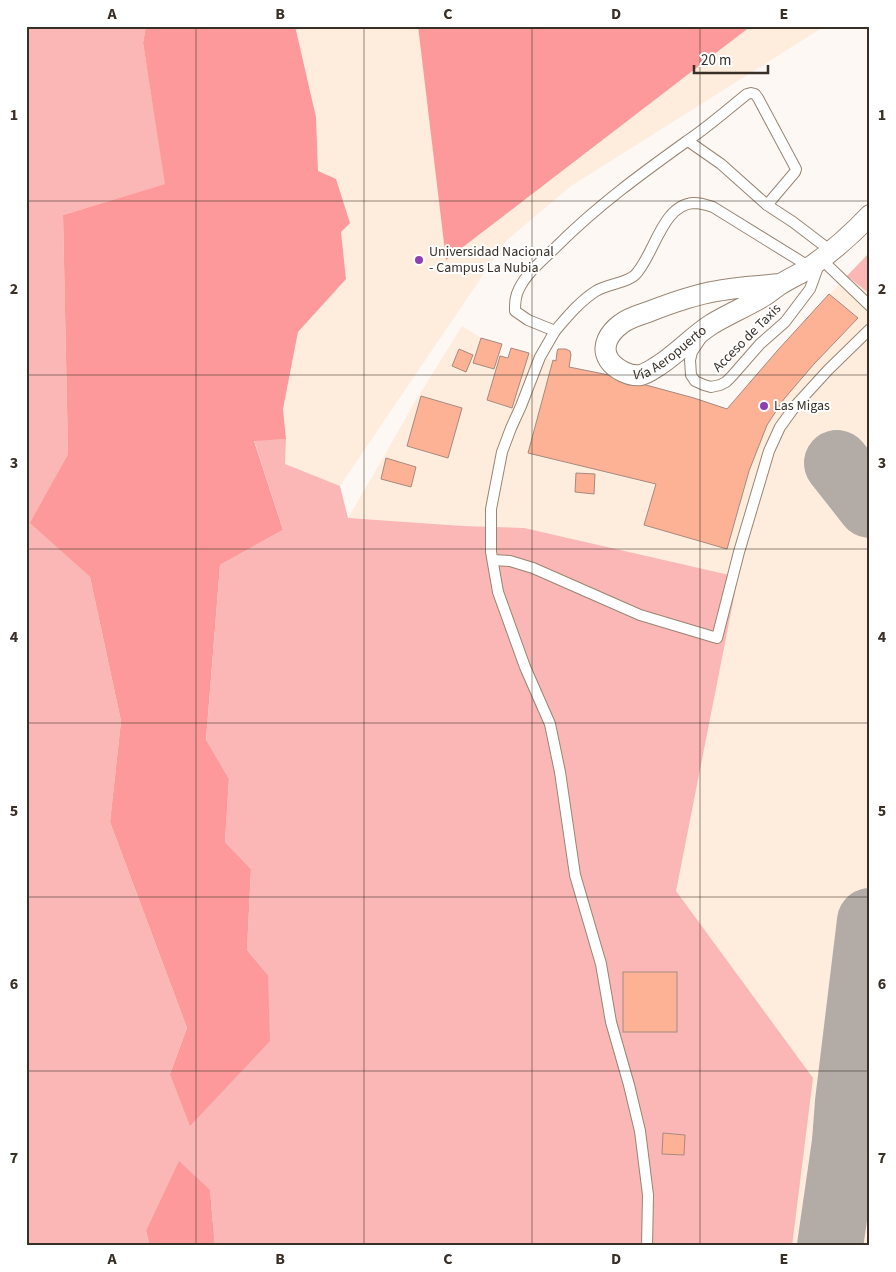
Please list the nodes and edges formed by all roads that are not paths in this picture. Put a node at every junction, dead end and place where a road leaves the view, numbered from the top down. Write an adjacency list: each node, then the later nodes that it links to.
1 (688, 140): 2 (lane); 2 (lane); 9 (lane)
2 (768, 205): 4 (lane)
3 (870, 215): 4 (street, Vía Aeropuerto)
4 (821, 259): 5 (street, Vía Aeropuerto); 6 (lane); 7 (lane, Acceso de Taxis); 9 (lane)
5 (781, 284): 7 (street, Vía Aeropuerto); 7 (street, Vía Aeropuerto)
6 (870, 306)
7 (710, 325)
8 (870, 328): 10 (lane)
9 (555, 331): 10 (lane)
10 (493, 560): 11 (lane)
11 (647, 1246)

